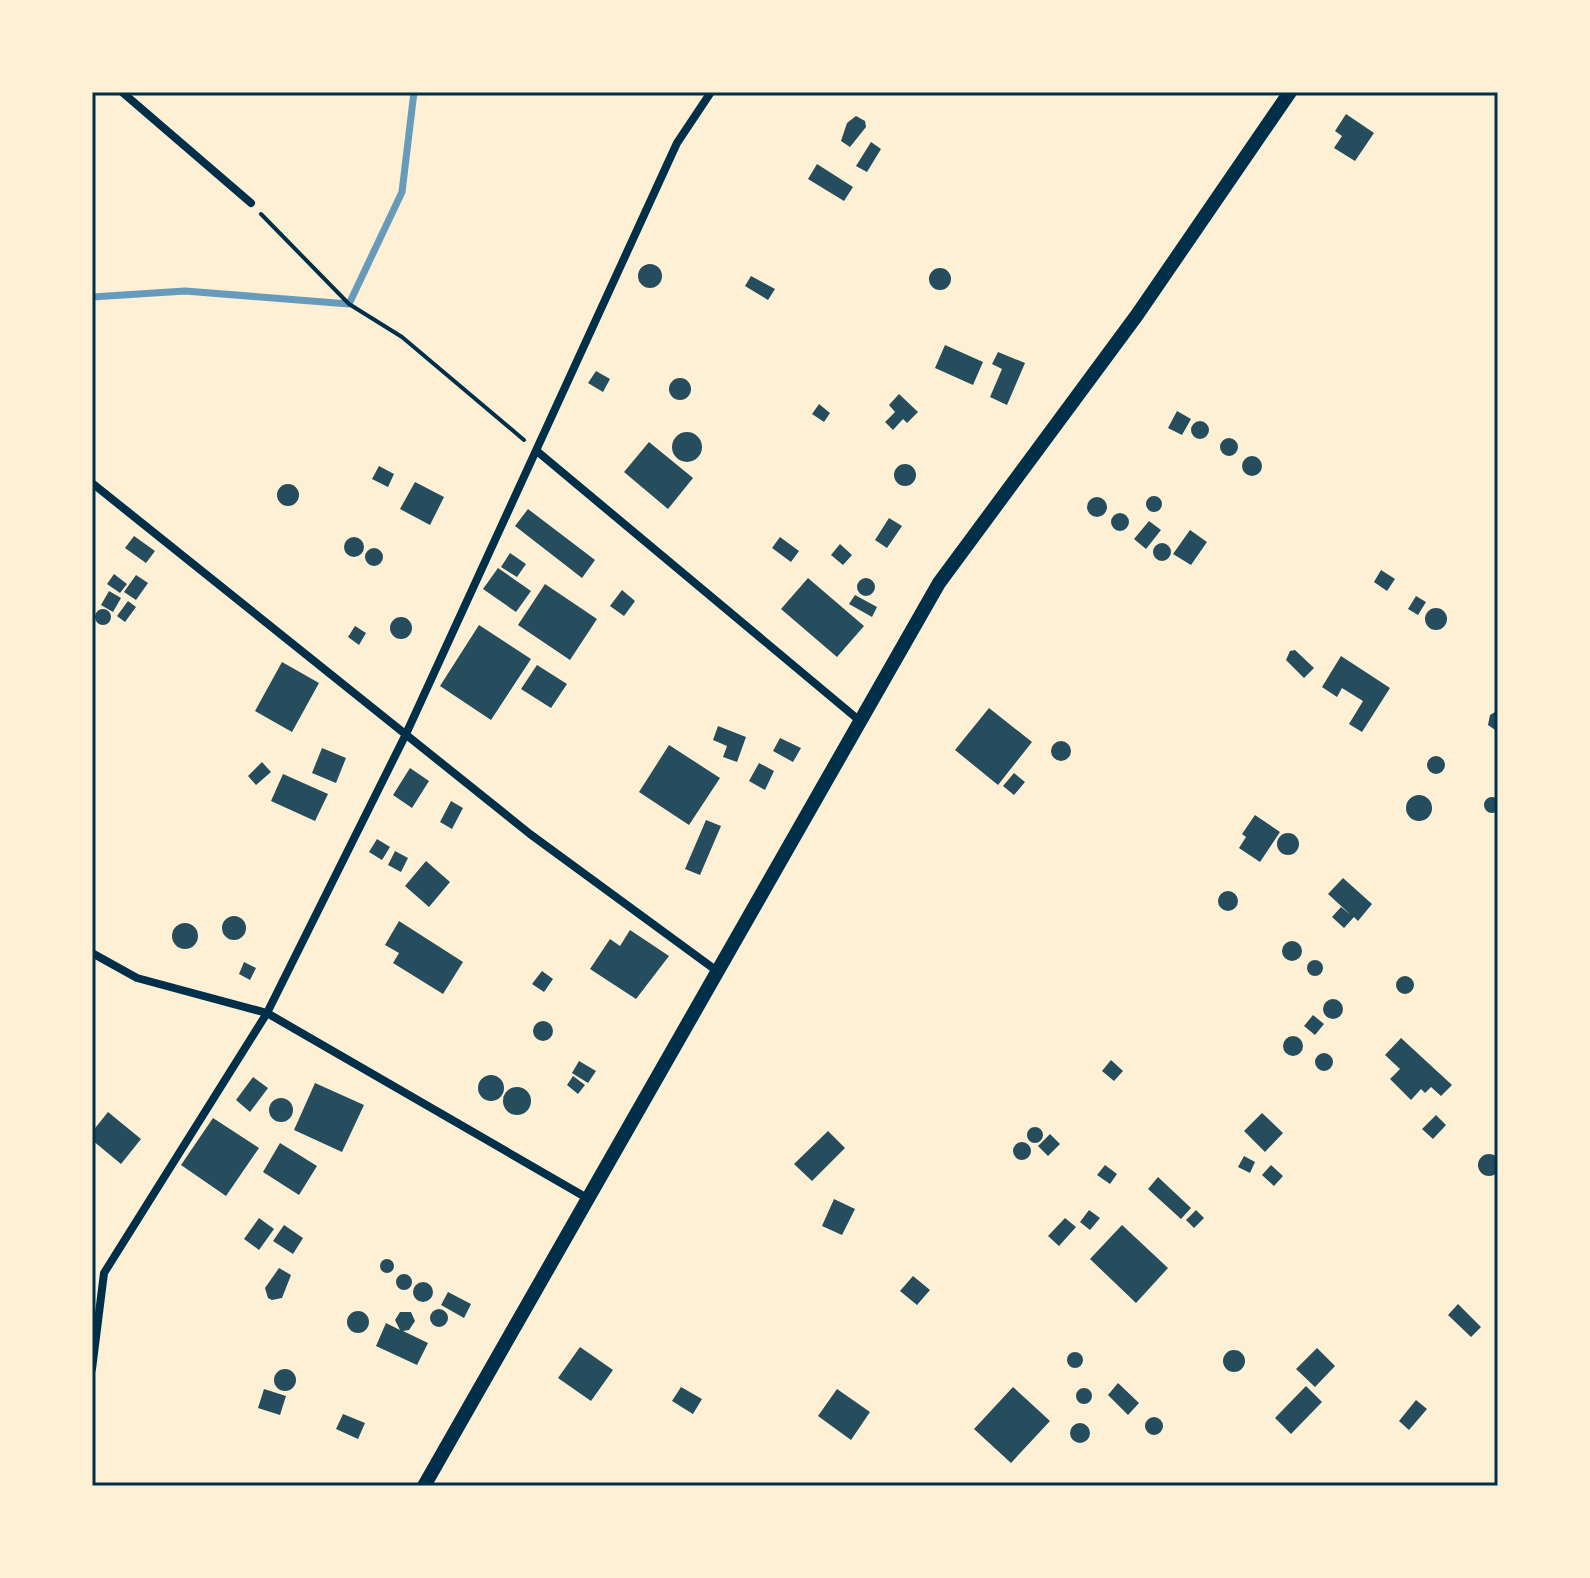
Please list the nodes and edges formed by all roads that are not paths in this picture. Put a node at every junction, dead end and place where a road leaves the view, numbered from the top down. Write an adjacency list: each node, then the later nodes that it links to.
1 (122, 92): 4 (street)
2 (711, 92): 5 (street)
3 (1290, 92): 7 (street)
4 (251, 203)
5 (538, 452): 7 (street); 8 (street)
6 (92, 483): 8 (street)
7 (860, 721): 10 (street)
8 (406, 734): 10 (street); 11 (street)
9 (92, 953): 11 (street)
10 (717, 971): 12 (street)
11 (267, 1013): 12 (street); 13 (street)
12 (587, 1198): 14 (street)
13 (92, 1369)
14 (424, 1486)

